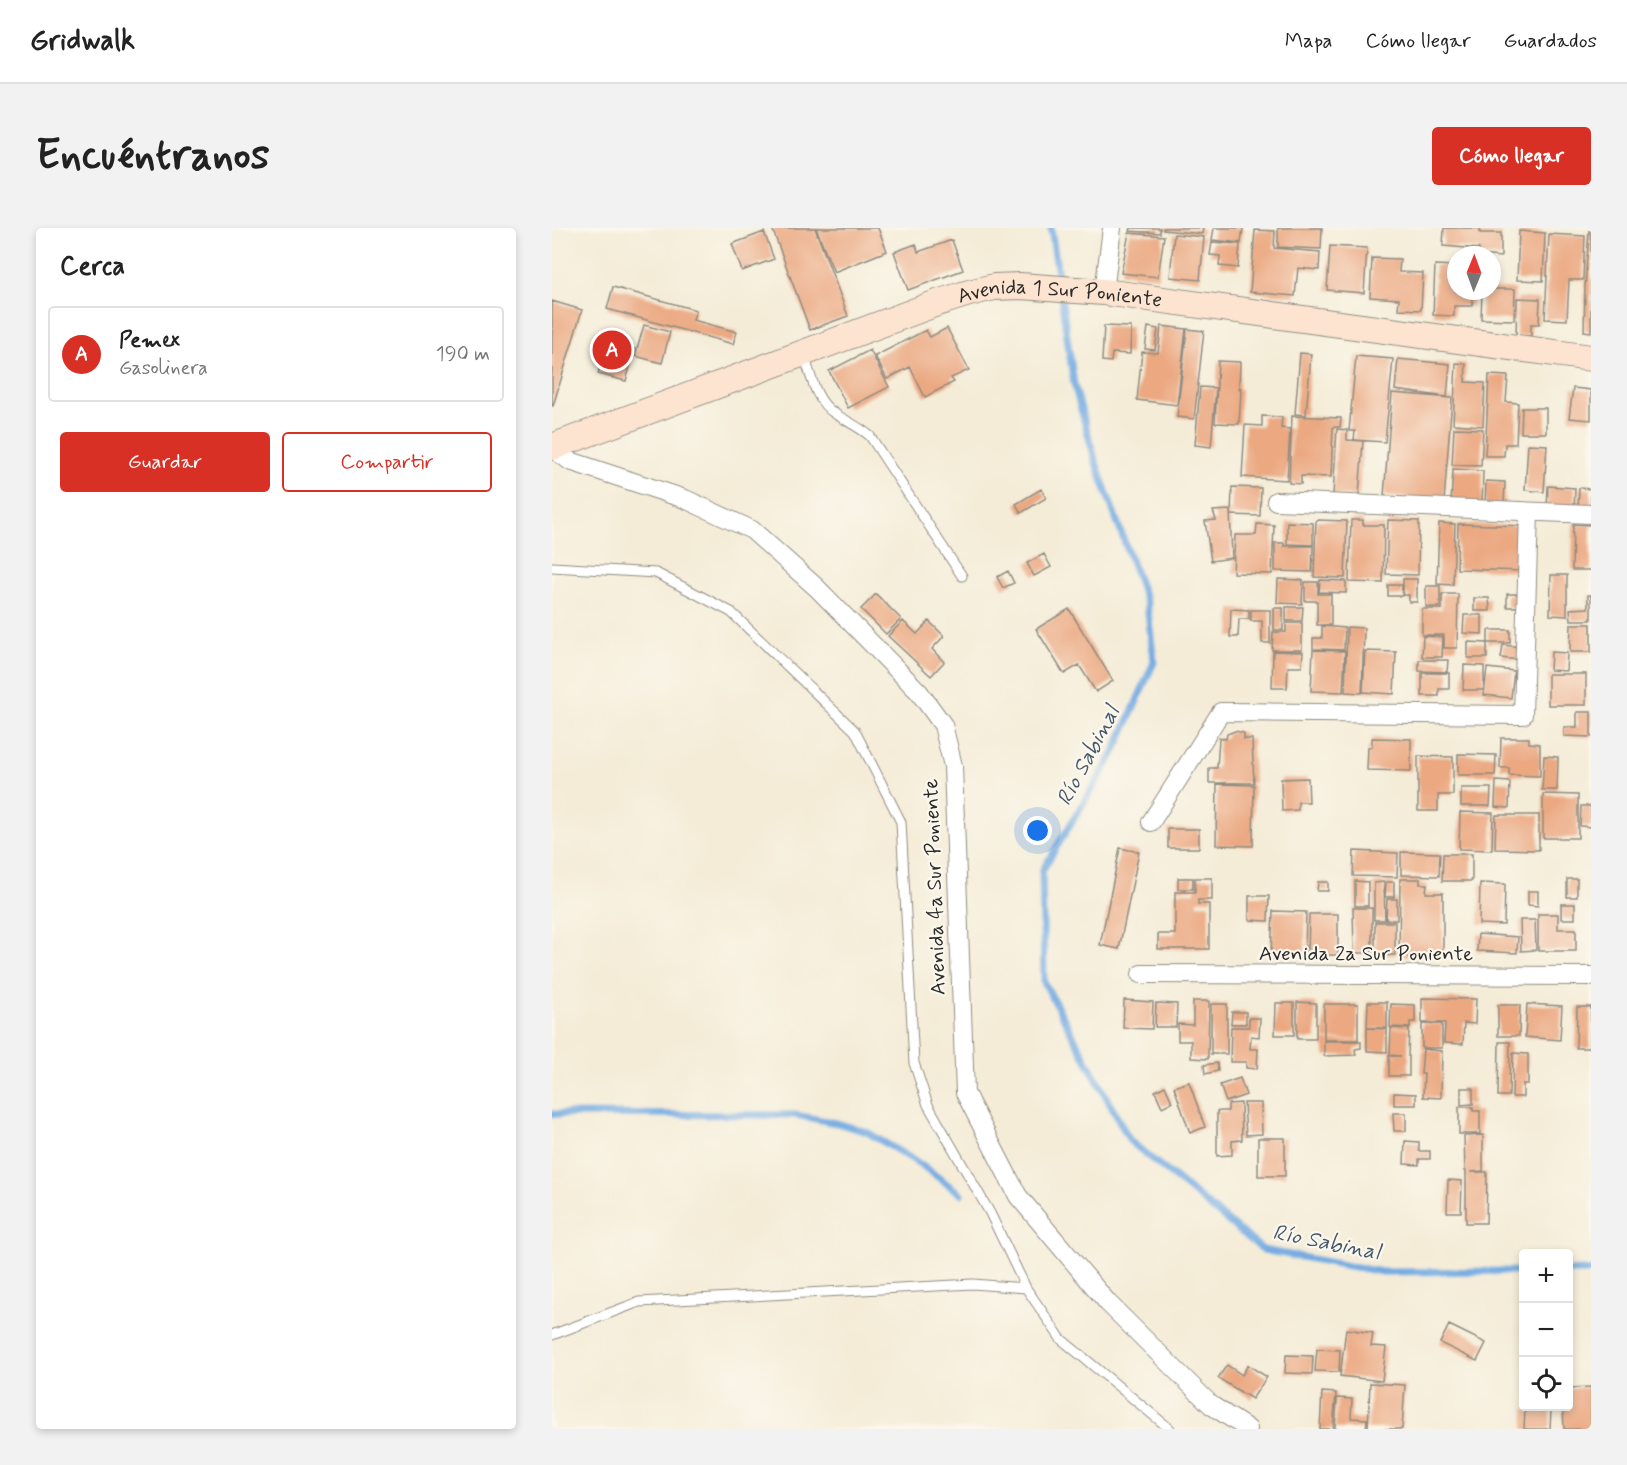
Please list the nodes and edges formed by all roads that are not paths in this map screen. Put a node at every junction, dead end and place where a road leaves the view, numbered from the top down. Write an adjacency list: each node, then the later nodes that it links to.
1 (1112, 228): 2 (street)
2 (1097, 292): 3 (street, Avenida 1 Sur Poniente); 4 (street, Avenida 1 Sur Poniente)
3 (803, 353): 5 (street, Avenida 1 Sur Poniente); 10 (lane)
4 (1591, 358)
5 (552, 448): 17 (street, Avenida 4a Sur Poniente)
6 (1276, 501): 7 (street)
7 (1529, 512): 8 (street); 11 (street)
8 (1591, 514)
9 (552, 567): 14 (lane)
10 (962, 576)
11 (1152, 822)
12 (1141, 974): 13 (street, Avenida 2a Sur Poniente)
13 (1591, 976)
14 (1026, 1288): 15 (lane); 16 (lane)
15 (552, 1335)
16 (1170, 1429)
17 (1248, 1429)

